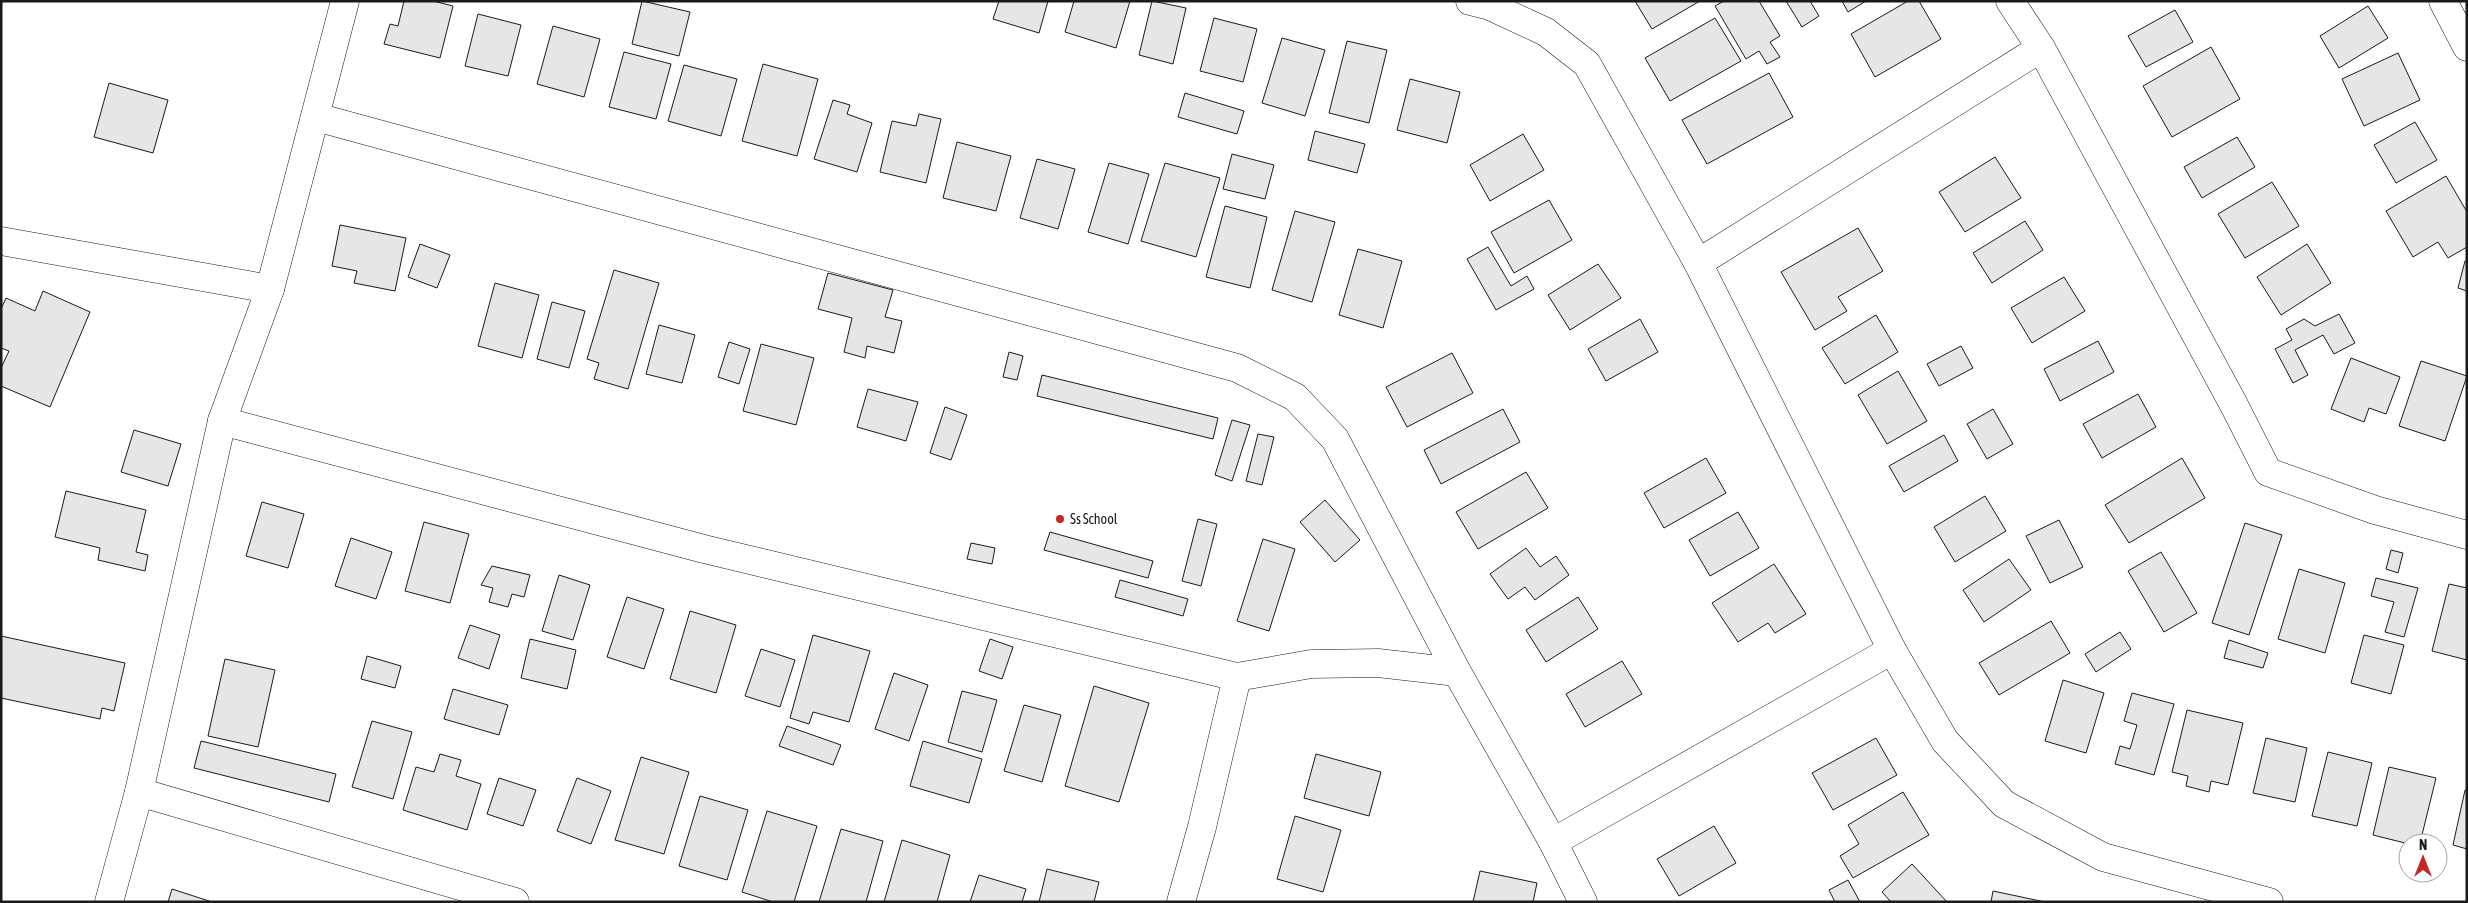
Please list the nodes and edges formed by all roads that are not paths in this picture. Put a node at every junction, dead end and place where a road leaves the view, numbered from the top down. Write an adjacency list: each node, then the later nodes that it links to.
1 (346, 1): 7 (street)
2 (1470, 1): 9 (street)
3 (2010, 1): 5 (street)
4 (2443, 1): 6 (street)
5 (2041, 48): 9 (street); 12 (street)
6 (2467, 48)
7 (316, 117): 10 (street); 14 (street)
8 (1, 241): 10 (street)
9 (1698, 263): 13 (street)
10 (270, 289): 11 (street)
11 (222, 421): 15 (street); 16 (street)
12 (2467, 535)
13 (1892, 650): 17 (street); 22 (street)
14 (1457, 672): 15 (street); 17 (street)
15 (1237, 677): 20 (street)
16 (139, 792): 18 (street); 19 (street)
17 (1553, 842): 21 (street)
18 (109, 902)
19 (515, 902)
20 (1181, 902)
21 (1583, 902)
22 (2269, 902)

